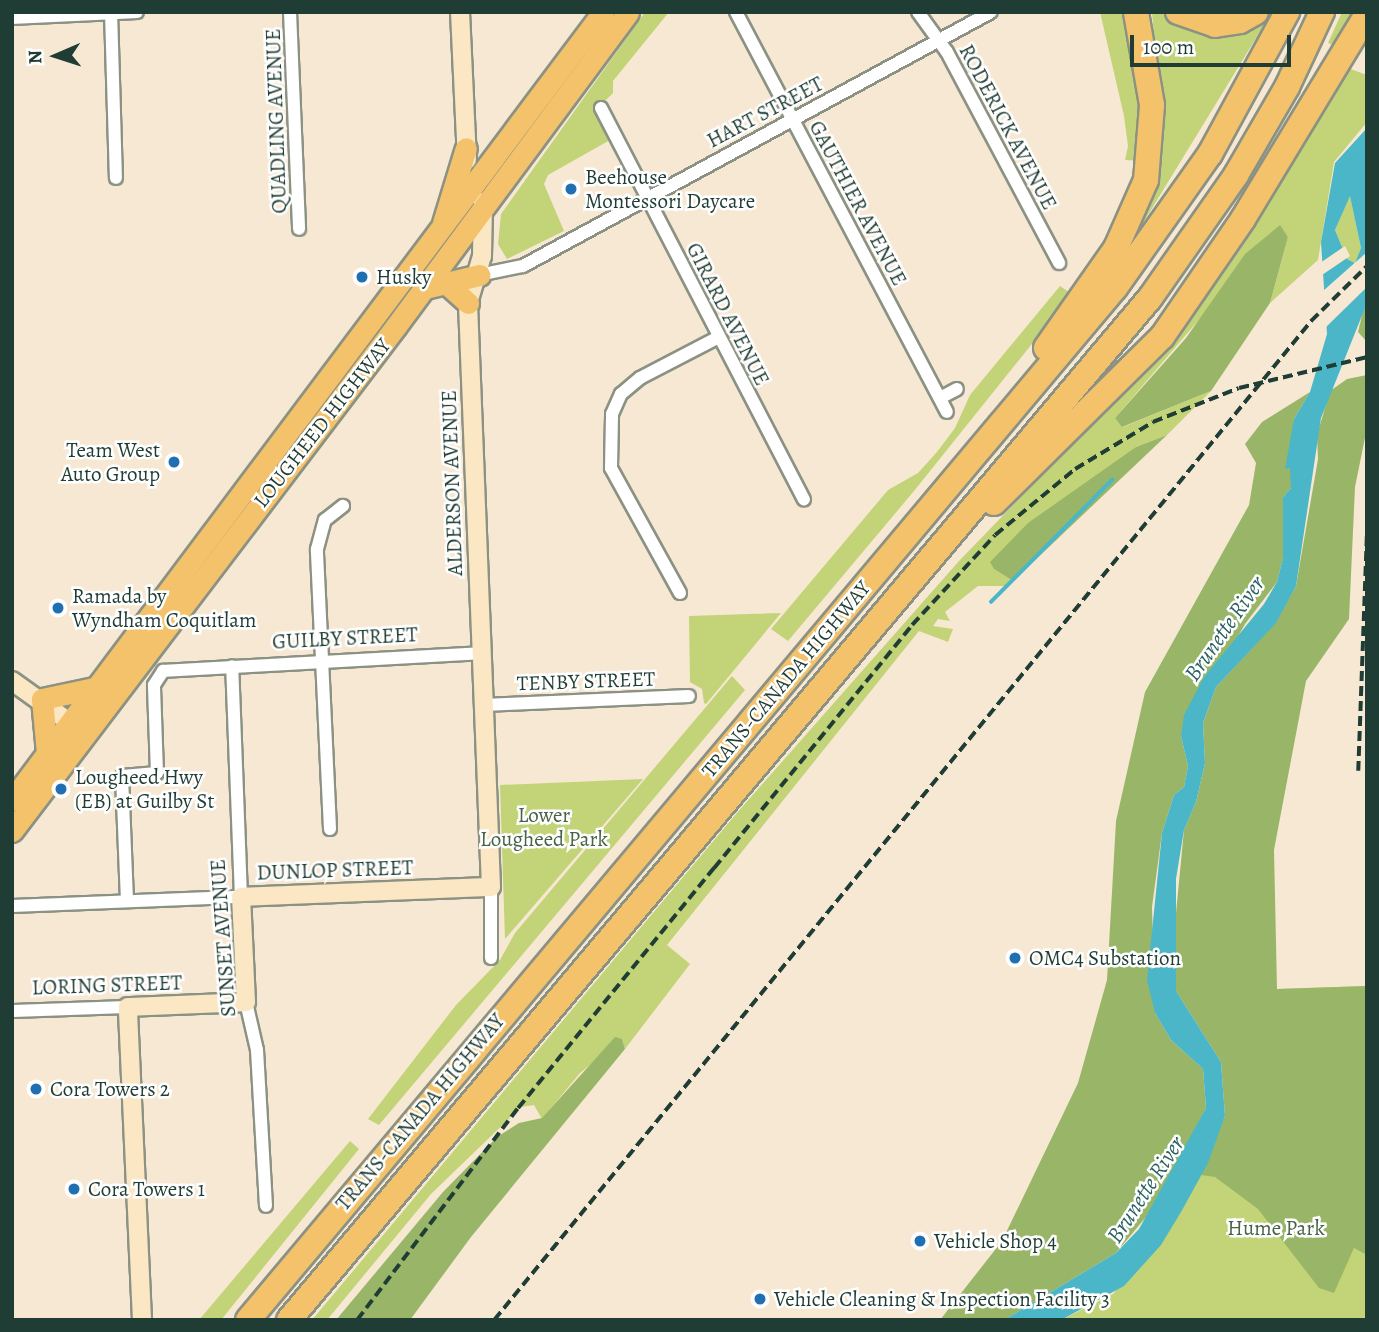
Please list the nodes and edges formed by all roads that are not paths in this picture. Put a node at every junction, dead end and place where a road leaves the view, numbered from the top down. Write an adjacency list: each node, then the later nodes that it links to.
1 (137, 12): 14 (street)
2 (290, 12): 26 (street, QUADLING AVENUE)
3 (460, 12): 20 (street, ALDERSON AVENUE)
4 (603, 12): 21 (main road, LOUGHEED HIGHWAY)
5 (628, 12): 25 (main road, LOUGHEED HIGHWAY)
6 (736, 12): 19 (street, GAUTHIER AVENUE)
7 (918, 12): 17 (street, RODERICK AVENUE)
8 (991, 12): 17 (street, HART STREET)
9 (1136, 12): 37 (highway)
10 (1178, 12): 11 (highway)
11 (1256, 12)
12 (1287, 12): 37 (highway, TRANS-CANADA HIGHWAY)
13 (1322, 12): 40 (highway, TRANS-CANADA HIGHWAY)
14 (111, 13): 16 (street); 22 (street)
15 (1367, 14): 40 (highway)
16 (12, 18)
17 (937, 40): 19 (street, HART STREET); 28 (street, RODERICK AVENUE)
18 (601, 108): 24 (street, GIRARD AVENUE)
19 (792, 120): 24 (street, HART STREET); 35 (street, GAUTHIER AVENUE)
20 (466, 144): 21 (main road); 23 (street, ALDERSON AVENUE); 27 (main road)
21 (506, 145): 23 (main road, LOUGHEED HIGHWAY)
22 (116, 178)
23 (475, 184): 25 (street, ALDERSON AVENUE); 27 (main road, LOUGHEED HIGHWAY)
24 (648, 197): 29 (street, HART STREET); 33 (street, GIRARD AVENUE)
25 (484, 206): 29 (street, ALDERSON AVENUE); 31 (main road, LOUGHEED HIGHWAY)
26 (299, 229)
27 (441, 231): 46 (main road, LOUGHEED HIGHWAY)
28 (1059, 263)
29 (479, 275): 30 (main road); 32 (street, ALDERSON AVENUE)
30 (448, 285): 31 (main road); 32 (main road)
31 (425, 288): 50 (main road, LOUGHEED HIGHWAY)
32 (468, 303): 42 (street, ALDERSON AVENUE)
33 (717, 338): 38 (street, GIRARD AVENUE); 41 (street)
34 (957, 389): 35 (street)
35 (940, 398): 36 (street, GAUTHIER AVENUE)
36 (947, 412)
37 (950, 484): 65 (highway, TRANS-CANADA HIGHWAY)
38 (804, 499)
39 (343, 506): 43 (street)
40 (916, 574): 66 (highway, TRANS-CANADA HIGHWAY)
41 (680, 593)
42 (482, 653): 43 (street, GUILBY STREET); 49 (street, ALDERSON AVENUE)
43 (323, 662): 44 (street, GUILBY STREET); 53 (street)
44 (232, 666): 56 (street, SUNSET AVENUE); 57 (street, GUILBY STREET)
45 (12, 681): 48 (street)
46 (94, 688): 48 (main road); 50 (main road, LOUGHEED HIGHWAY)
47 (689, 696): 49 (street, TENBY STREET)
48 (42, 699): 50 (street); 51 (main road)
49 (484, 705): 55 (street, ALDERSON AVENUE)
50 (77, 727): 51 (main road, LOUGHEED HIGHWAY); 54 (main road, LOUGHEED HIGHWAY)
51 (47, 753): 52 (main road, LOUGHEED HIGHWAY)
52 (12, 800)
53 (330, 829)
54 (12, 831)
55 (491, 887): 56 (street, DUNLOP STREET); 59 (street, ALDERSON AVENUE)
56 (241, 897): 57 (street, DUNLOP STREET); 60 (street, SUNSET AVENUE)
57 (127, 901): 58 (street, DUNLOP STREET)
58 (12, 906)
59 (491, 958)
60 (246, 1002): 61 (street, LORING STREET); 63 (street, SUNSET AVENUE)
61 (128, 1007): 62 (street, LORING STREET); 64 (street)
62 (12, 1011)
63 (266, 1206)
64 (142, 1320)
65 (248, 1320)
66 (289, 1320)

